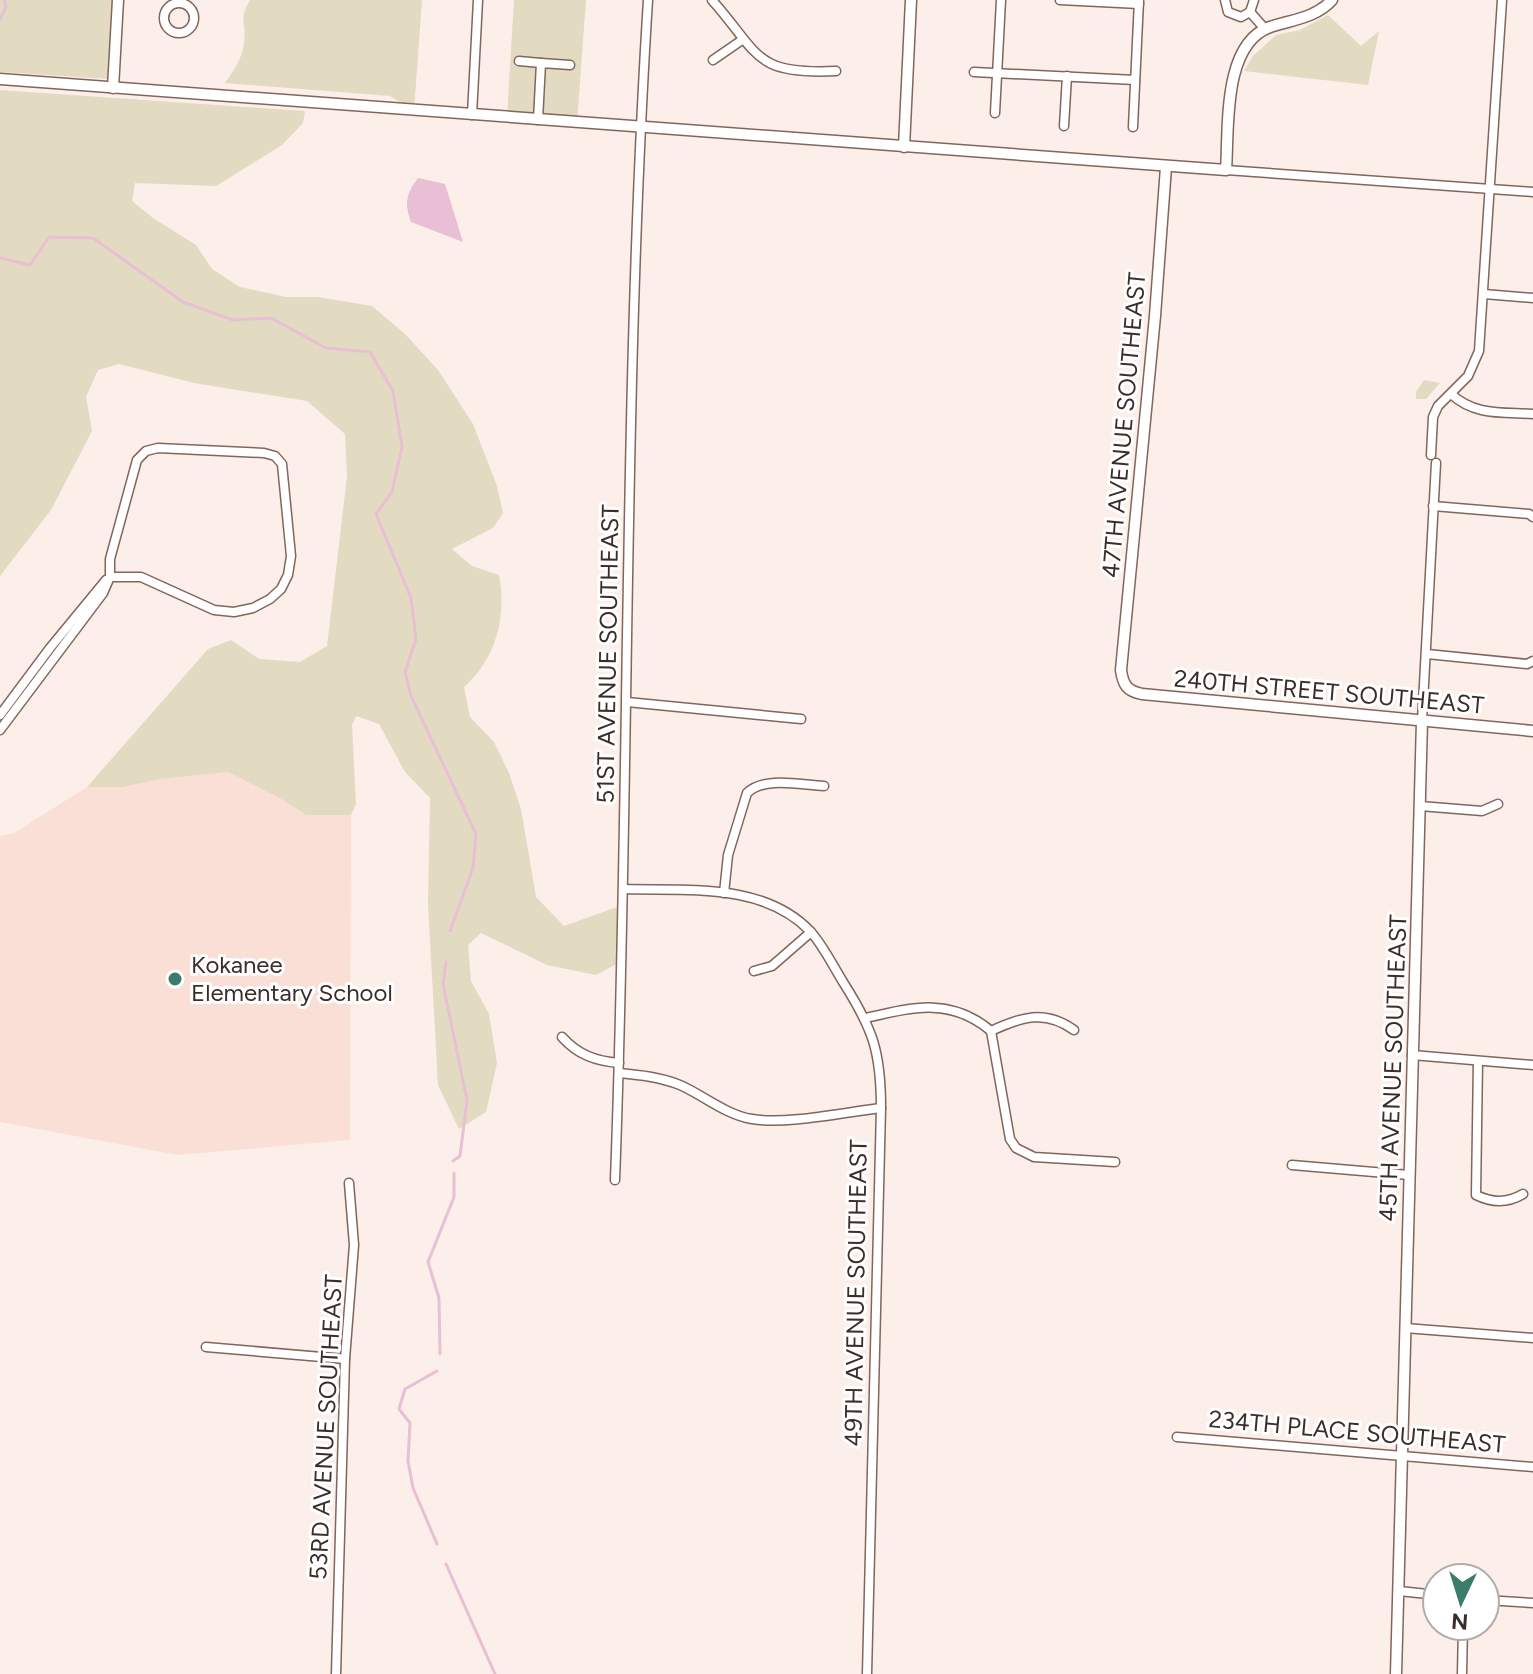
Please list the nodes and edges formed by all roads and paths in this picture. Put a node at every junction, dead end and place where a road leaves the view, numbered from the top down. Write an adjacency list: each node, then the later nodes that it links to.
1 (118, 0): 27 (street)
2 (478, 0): 29 (street)
3 (648, 0): 33 (street, 51ST AVENUE SOUTHEAST)
4 (712, 0): 16 (street)
5 (911, 0): 34 (street)
6 (1001, 0): 23 (street)
7 (1060, 0): 12 (street)
8 (1225, 0): 14 (street)
9 (1254, 0): 14 (street)
10 (1332, 0): 15 (street)
11 (1502, 0): 37 (street, 45TH AVENUE SOUTHEAST)
12 (1096, 1): 13 (street)
13 (1139, 2): 26 (street)
14 (1250, 12): 15 (street)
15 (1265, 29): 36 (street)
16 (742, 40): 17 (street); 21 (street)
17 (713, 60)
18 (519, 61): 19 (street)
19 (541, 63): 20 (street); 30 (street)
20 (570, 65)
21 (836, 71)
22 (974, 72): 23 (street)
23 (997, 72): 24 (street); 28 (street)
24 (1067, 76): 26 (street); 31 (street)
25 (0, 79): 27 (street)
26 (1135, 80): 32 (street)
27 (113, 88): 29 (street)
28 (995, 113)
29 (472, 115): 30 (street)
30 (538, 120): 33 (street)
31 (1064, 126)
32 (1133, 127)
33 (640, 128): 34 (street); 50 (street, 51ST AVENUE SOUTHEAST)
34 (904, 147): 35 (street)
35 (1166, 167): 36 (street); 49 (street, 47TH AVENUE SOUTHEAST)
36 (1226, 170): 37 (street)
37 (1492, 189): 38 (street); 39 (street, 45TH AVENUE SOUTHEAST)
38 (1533, 192)
39 (1484, 294): 40 (street); 41 (street, 45TH AVENUE SOUTHEAST)
40 (1533, 298)
41 (1451, 394): 42 (street); 43 (street, 45TH AVENUE SOUTHEAST)
42 (1533, 414)
43 (1433, 506): 44 (street); 46 (street, 45TH AVENUE SOUTHEAST)
44 (1533, 517)
45 (110, 577): 45 (street); 47 (street)
46 (1427, 654): 48 (street); 53 (street, 45TH AVENUE SOUTHEAST)
47 (49, 658): 51 (street); 54 (street)
48 (1530, 662)
49 (1125, 686): 53 (street, 240TH STREET SOUTHEAST)
50 (627, 702): 52 (street); 59 (street, 51ST AVENUE SOUTHEAST)
51 (0, 715)
52 (801, 719)
53 (1422, 721): 55 (street, 240TH STREET SOUTHEAST); 58 (street, 45TH AVENUE SOUTHEAST)
54 (1, 727)
55 (1533, 731)
56 (824, 786): 60 (street)
57 (1498, 804): 58 (street)
58 (1420, 806): 67 (street, 45TH AVENUE SOUTHEAST)
59 (625, 889): 60 (street); 70 (street, 51ST AVENUE SOUTHEAST)
60 (724, 893): 61 (street)
61 (811, 932): 62 (street); 63 (street, 49TH AVENUE SOUTHEAST)
62 (754, 971)
63 (866, 1018): 65 (street); 71 (street, 49TH AVENUE SOUTHEAST)
64 (1074, 1030): 65 (street)
65 (991, 1031): 72 (street)
66 (562, 1037): 70 (street)
67 (1412, 1055): 68 (street); 74 (street, 45TH AVENUE SOUTHEAST)
68 (1478, 1061): 69 (street); 77 (street)
69 (1533, 1065)
70 (619, 1068): 71 (street); 75 (street, 51ST AVENUE SOUTHEAST)
71 (881, 1108): 91 (street, 49TH AVENUE SOUTHEAST)
72 (1115, 1162)
73 (1292, 1165): 74 (street)
74 (1409, 1175): 78 (street, 45TH AVENUE SOUTHEAST)
75 (615, 1180)
76 (349, 1183): 81 (street, 53RD AVENUE SOUTHEAST)
77 (1523, 1194)
78 (1405, 1328): 79 (street); 83 (street, 45TH AVENUE SOUTHEAST)
79 (1533, 1338)
80 (206, 1347): 81 (street)
81 (345, 1359): 90 (street, 53RD AVENUE SOUTHEAST)
82 (1177, 1437): 83 (street, 234TH PLACE SOUTHEAST)
83 (1402, 1455): 84 (street, 234TH PLACE SOUTHEAST); 85 (street, 45TH AVENUE SOUTHEAST)
84 (1533, 1467)
85 (1399, 1591): 86 (street); 92 (street, 45TH AVENUE SOUTHEAST)
86 (1421, 1593)
87 (1501, 1601): 88 (street)
88 (1533, 1603)
89 (1463, 1642): 93 (street)
90 (336, 1674)
91 (867, 1674)
92 (1396, 1674)
93 (1462, 1674)

